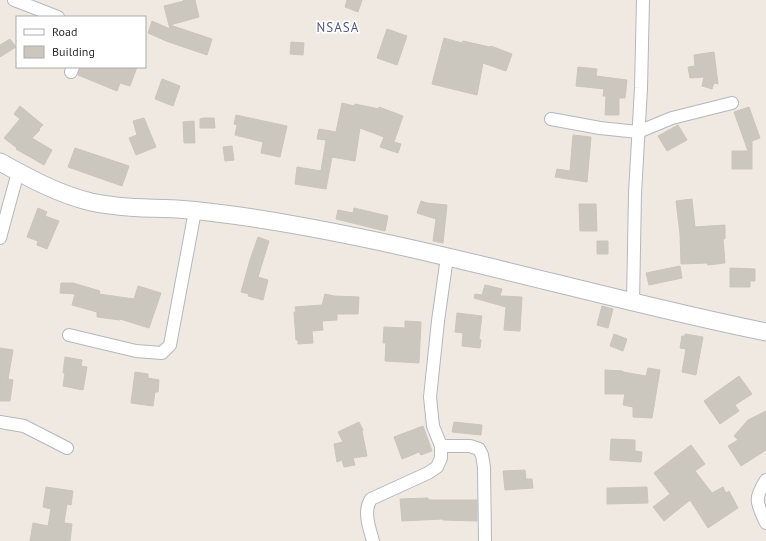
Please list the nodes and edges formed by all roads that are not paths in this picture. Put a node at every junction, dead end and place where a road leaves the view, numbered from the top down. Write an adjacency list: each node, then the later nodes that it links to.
1 (14, 0): 3 (street)
2 (643, 0): 6 (street)
3 (55, 16)
4 (732, 103): 6 (street)
5 (551, 119): 6 (street)
6 (638, 132): 12 (street)
7 (0, 162): 8 (street)
8 (18, 172): 9 (street); 10 (street)
9 (194, 211): 11 (street); 14 (street)
10 (0, 238)
11 (447, 257): 12 (street); 16 (street)
12 (633, 303): 13 (street)
13 (766, 332)
14 (69, 335)
15 (0, 422): 17 (street)
16 (441, 446): 20 (street); 21 (street)
17 (68, 448)
18 (766, 480): 19 (street)
19 (766, 523)
20 (373, 541)
21 (485, 541)

